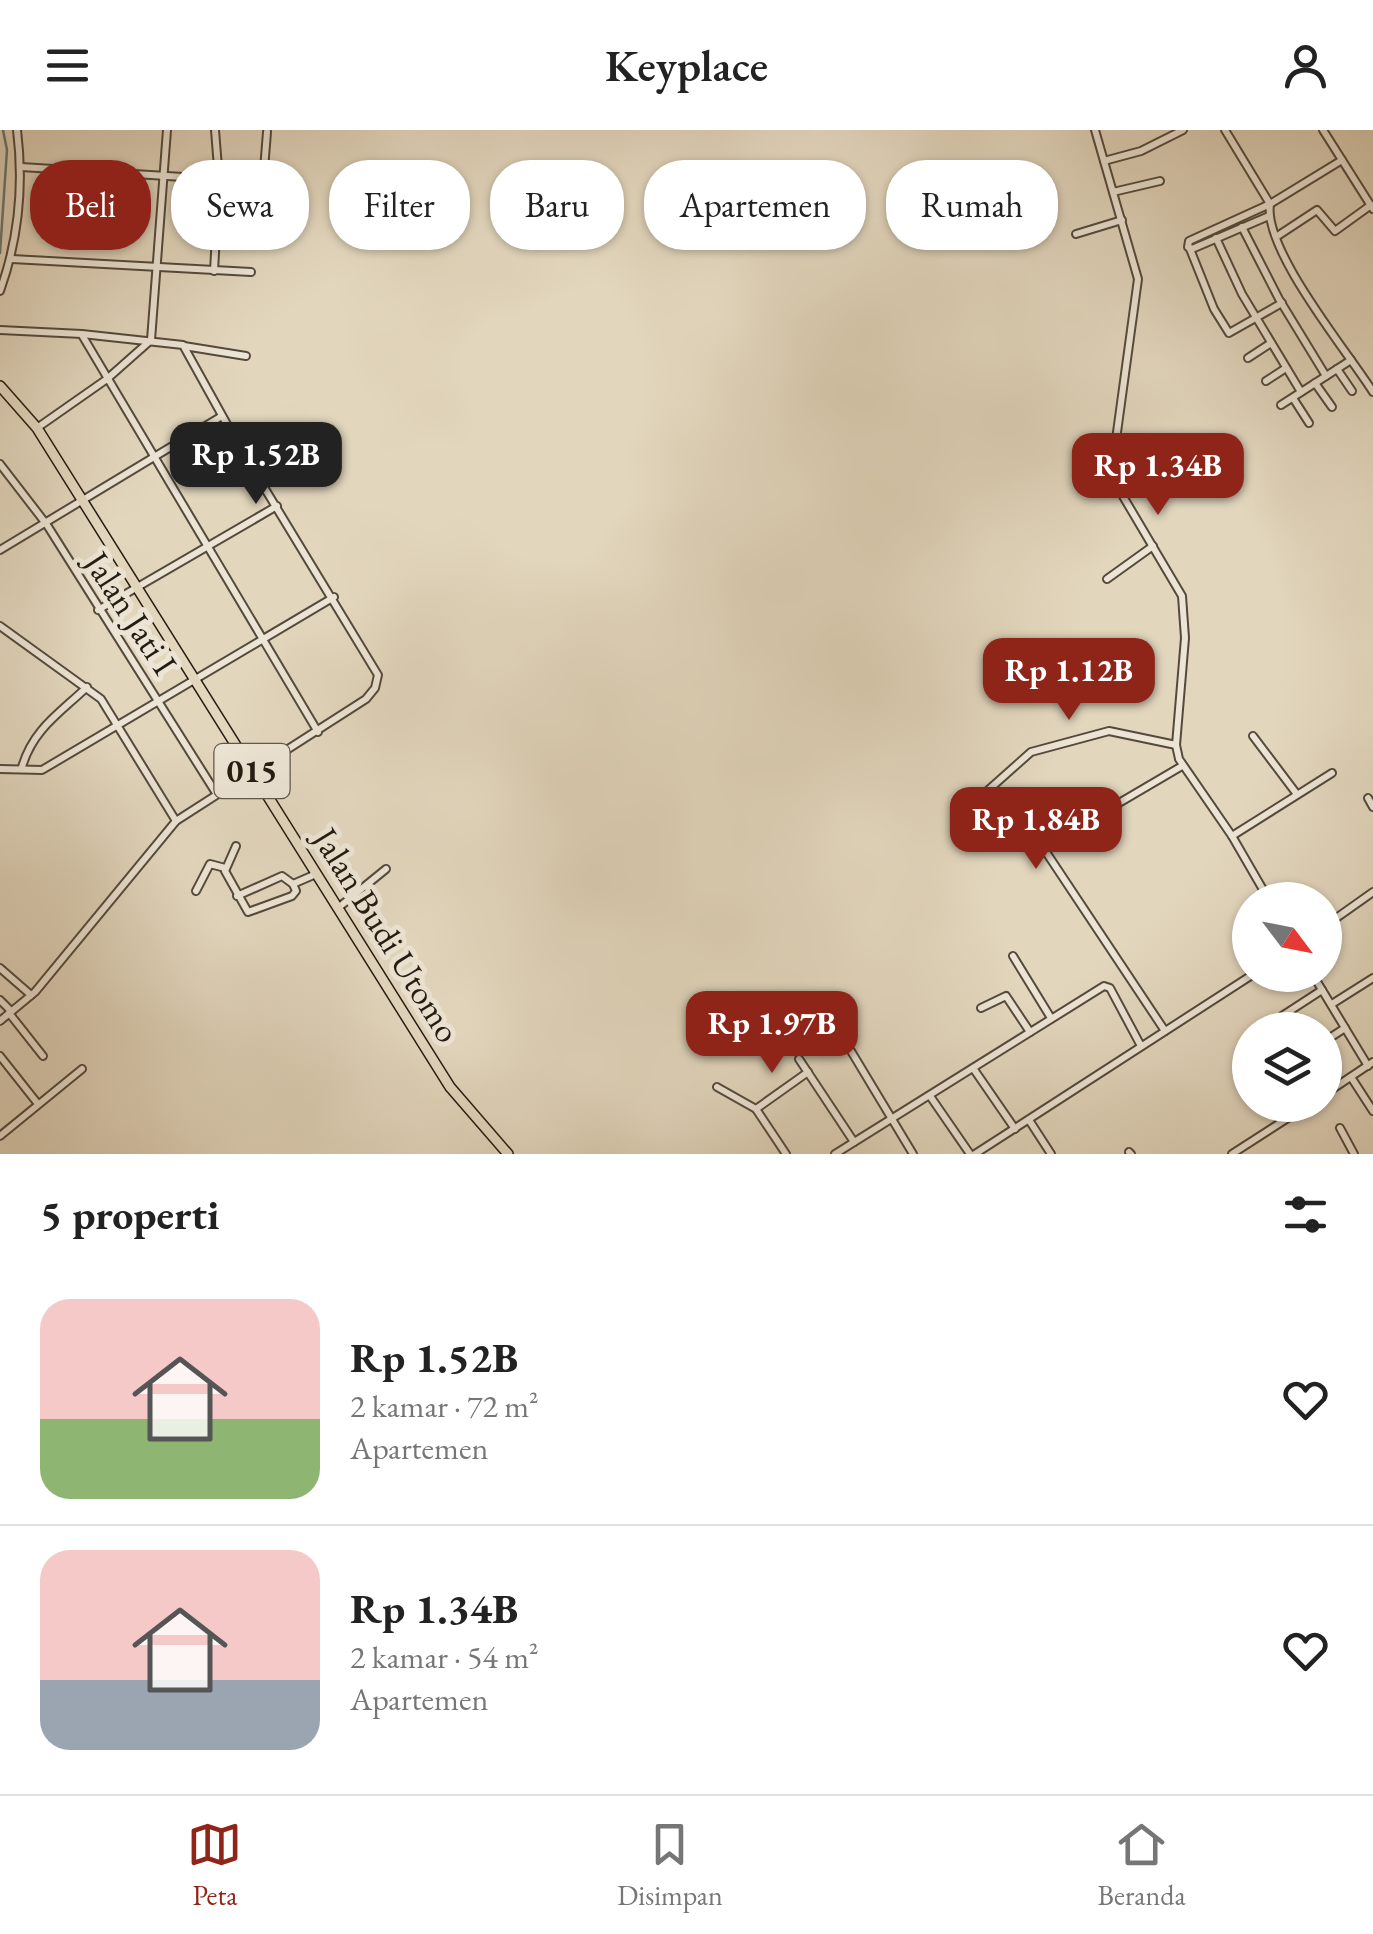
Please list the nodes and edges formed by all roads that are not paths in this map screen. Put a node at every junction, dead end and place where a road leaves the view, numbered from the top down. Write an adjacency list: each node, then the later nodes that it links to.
1 (17, 130): 13 (street)
2 (166, 130): 14 (street)
3 (215, 130): 9 (street)
4 (1095, 130): 12 (street)
5 (1183, 130): 12 (street)
6 (1224, 130): 18 (street)
7 (1323, 130): 11 (street)
8 (266, 132): 10 (street)
9 (217, 160)
10 (265, 160)
11 (1342, 160): 18 (street); 19 (street)
12 (1104, 161): 17 (street)
13 (22, 168): 14 (street); 28 (street)
14 (165, 176): 15 (street); 29 (street)
15 (171, 176)
16 (1160, 180): 17 (street)
17 (1113, 192): 21 (street)
18 (1270, 204): 20 (street); 26 (street)
19 (1372, 207): 24 (street)
20 (1268, 216): 22 (street); 24 (street)
21 (1122, 220): 23 (street); 65 (street)
22 (1242, 227): 25 (street); 33 (street)
23 (1076, 234)
24 (1276, 237): 42 (street)
25 (1216, 238): 26 (street); 34 (street)
26 (1190, 249): 34 (street)
27 (215, 250): 30 (street)
28 (12, 259): 29 (street); 32 (street)
29 (159, 270): 30 (street); 37 (street)
30 (214, 271): 31 (street)
31 (252, 272)
32 (0, 291)
33 (1282, 304): 34 (street); 45 (street)
34 (1256, 318): 38 (street)
35 (0, 330): 36 (street)
36 (82, 334): 37 (street); 46 (street)
37 (151, 340): 39 (street); 46 (street)
38 (1270, 342): 41 (street); 43 (street)
39 (183, 346): 40 (street); 57 (street)
40 (246, 356)
41 (1248, 358)
42 (1350, 360): 44 (street); 48 (street)
43 (1286, 368): 47 (street); 52 (street)
44 (1336, 369): 45 (street); 51 (street)
45 (1326, 376): 49 (street)
46 (107, 379): 59 (street); 60 (street)
47 (1266, 381)
48 (1370, 382): 53 (street)
49 (1316, 383): 52 (street); 56 (street)
50 (0, 386): 59 (main road, Jalan Budi Utomo / 015)
51 (1352, 391)
52 (1301, 392): 54 (street)
53 (1373, 392)
54 (1293, 398): 55 (street); 58 (street)
55 (1281, 405)
56 (1332, 407)
57 (222, 416): 60 (street); 63 (street)
58 (1309, 422)
59 (36, 428): 62 (main road, Jalan Budi Utomo / 015)
60 (153, 455): 62 (street); 66 (street)
61 (0, 464): 64 (street, Jalan Jati I)
62 (82, 499): 64 (street); 69 (main road, Jalan Budi Utomo / 015)
63 (277, 506): 66 (street); 70 (street)
64 (46, 525): 67 (street); 71 (street, Jalan Jati I)
65 (1153, 546): 68 (street); 80 (street)
66 (207, 548): 69 (street); 73 (street)
67 (0, 550)
68 (1107, 579)
69 (137, 587): 71 (street); 74 (main road, Jalan Budi Utomo / 015)
70 (334, 597): 73 (street); 78 (street)
71 (98, 610): 76 (street, Jalan Jati I)
72 (0, 626): 75 (street)
73 (264, 642): 74 (street); 78 (street)
74 (196, 678): 76 (street); 84 (main road, Jalan Budi Utomo / 015)
75 (87, 687): 77 (street); 82 (street)
76 (159, 703): 77 (street); 86 (street, Jalan Jati I)
77 (119, 726): 82 (street); 91 (street)
78 (319, 733): 84 (street)
79 (1253, 736): 88 (street)
80 (1176, 745): 81 (street); 87 (street)
81 (1182, 766): 92 (street); 120 (street)
82 (22, 767): 83 (street)
83 (0, 769)
84 (252, 770): 86 (street); 96 (main road, Jalan Budi Utomo / 015)
85 (1332, 773): 88 (street)
86 (216, 793): 91 (street)
87 (985, 793)
88 (1296, 793): 92 (street)
89 (1368, 798): 90 (street)
90 (1373, 807)
91 (176, 822): 110 (street)
92 (1232, 836): 97 (street)
93 (236, 846): 94 (street)
94 (225, 868): 99 (street); 101 (street)
95 (386, 869): 102 (street)
96 (316, 874): 98 (street); 102 (main road, Jalan Budi Utomo / 015)
97 (1259, 882)
98 (293, 884): 101 (street); 101 (street)
99 (196, 891)
100 (1372, 894): 103 (street)
101 (236, 896)
102 (338, 908): 145 (main road, Jalan Budi Utomo / 015)
103 (1342, 914)
104 (1012, 956): 116 (street)
105 (0, 968): 110 (street)
106 (1373, 978): 112 (street)
107 (1232, 988): 120 (street)
108 (1319, 992): 115 (street)
109 (1323, 992): 112 (street)
110 (31, 995): 114 (street)
111 (0, 1000): 114 (street)
112 (1331, 1004): 118 (street)
113 (981, 1008): 121 (street)
114 (10, 1012): 117 (street); 125 (street)
115 (1288, 1012)
116 (1052, 1019): 121 (street); 122 (street)
117 (0, 1020)
118 (1345, 1028): 119 (street); 127 (street)
119 (1342, 1030)
120 (1165, 1031): 122 (street)
121 (1030, 1032): 129 (street)
122 (1141, 1046): 139 (street)
123 (850, 1052): 138 (street)
124 (0, 1056): 135 (street)
125 (43, 1056)
126 (799, 1059): 130 (street)
127 (1370, 1064): 131 (street)
128 (82, 1068): 135 (street)
129 (973, 1068): 134 (street); 142 (street)
130 (808, 1072): 136 (street); 144 (street)
131 (1351, 1077): 132 (street); 137 (street)
132 (1342, 1083)
133 (718, 1087): 136 (street)
134 (930, 1096): 138 (street); 149 (street)
135 (38, 1104): 143 (street)
136 (756, 1109): 146 (street)
137 (1373, 1110)
138 (890, 1118): 144 (street); 148 (street)
139 (1029, 1120): 142 (street); 150 (street)
140 (1282, 1122): 151 (street)
141 (1340, 1128): 152 (street)
142 (1015, 1130): 149 (street)
143 (0, 1136)
144 (854, 1142): 147 (street)
145 (508, 1154)
146 (786, 1154)
147 (835, 1154)
148 (914, 1154)
149 (973, 1154)
150 (1052, 1154)
151 (1232, 1154)
152 (1354, 1154)

